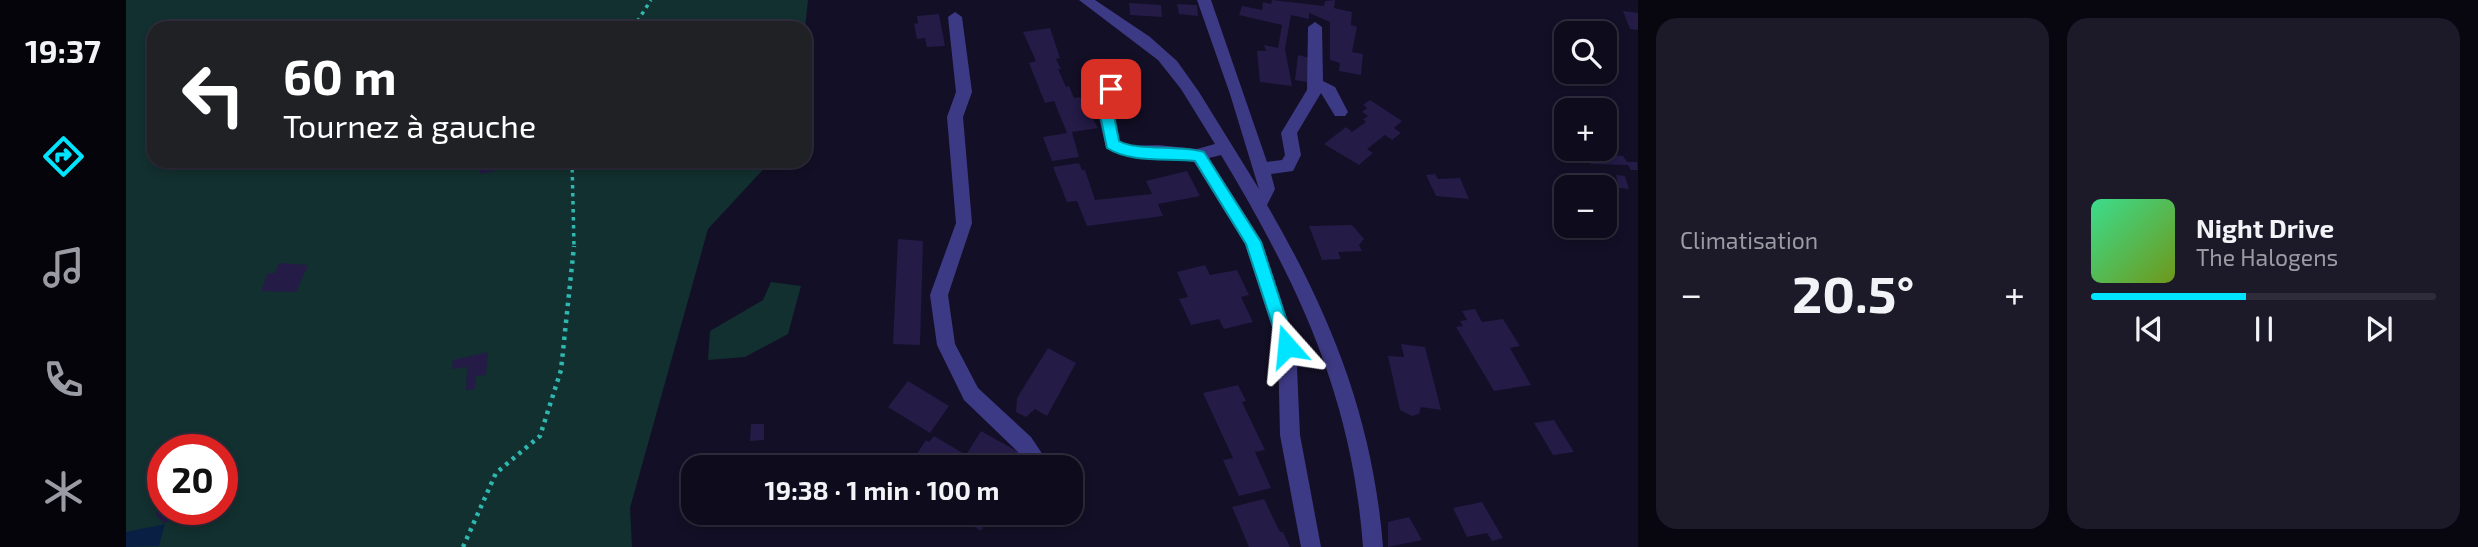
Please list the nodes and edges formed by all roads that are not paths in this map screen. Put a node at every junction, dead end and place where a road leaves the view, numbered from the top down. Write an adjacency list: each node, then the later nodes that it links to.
1 (1086, 0): 8 (street)
2 (1204, 0): 10 (street)
3 (955, 17): 12 (street)
4 (1314, 27): 5 (street)
5 (1315, 84): 7 (street); 10 (street)
6 (1111, 89): 9 (street)
7 (1340, 112)
8 (1225, 148): 9 (street); 11 (street)
9 (1199, 156): 13 (street)
10 (1261, 169): 11 (street)
11 (1260, 203): 14 (street)
12 (1032, 455)
13 (1311, 547)
14 (1373, 547)

